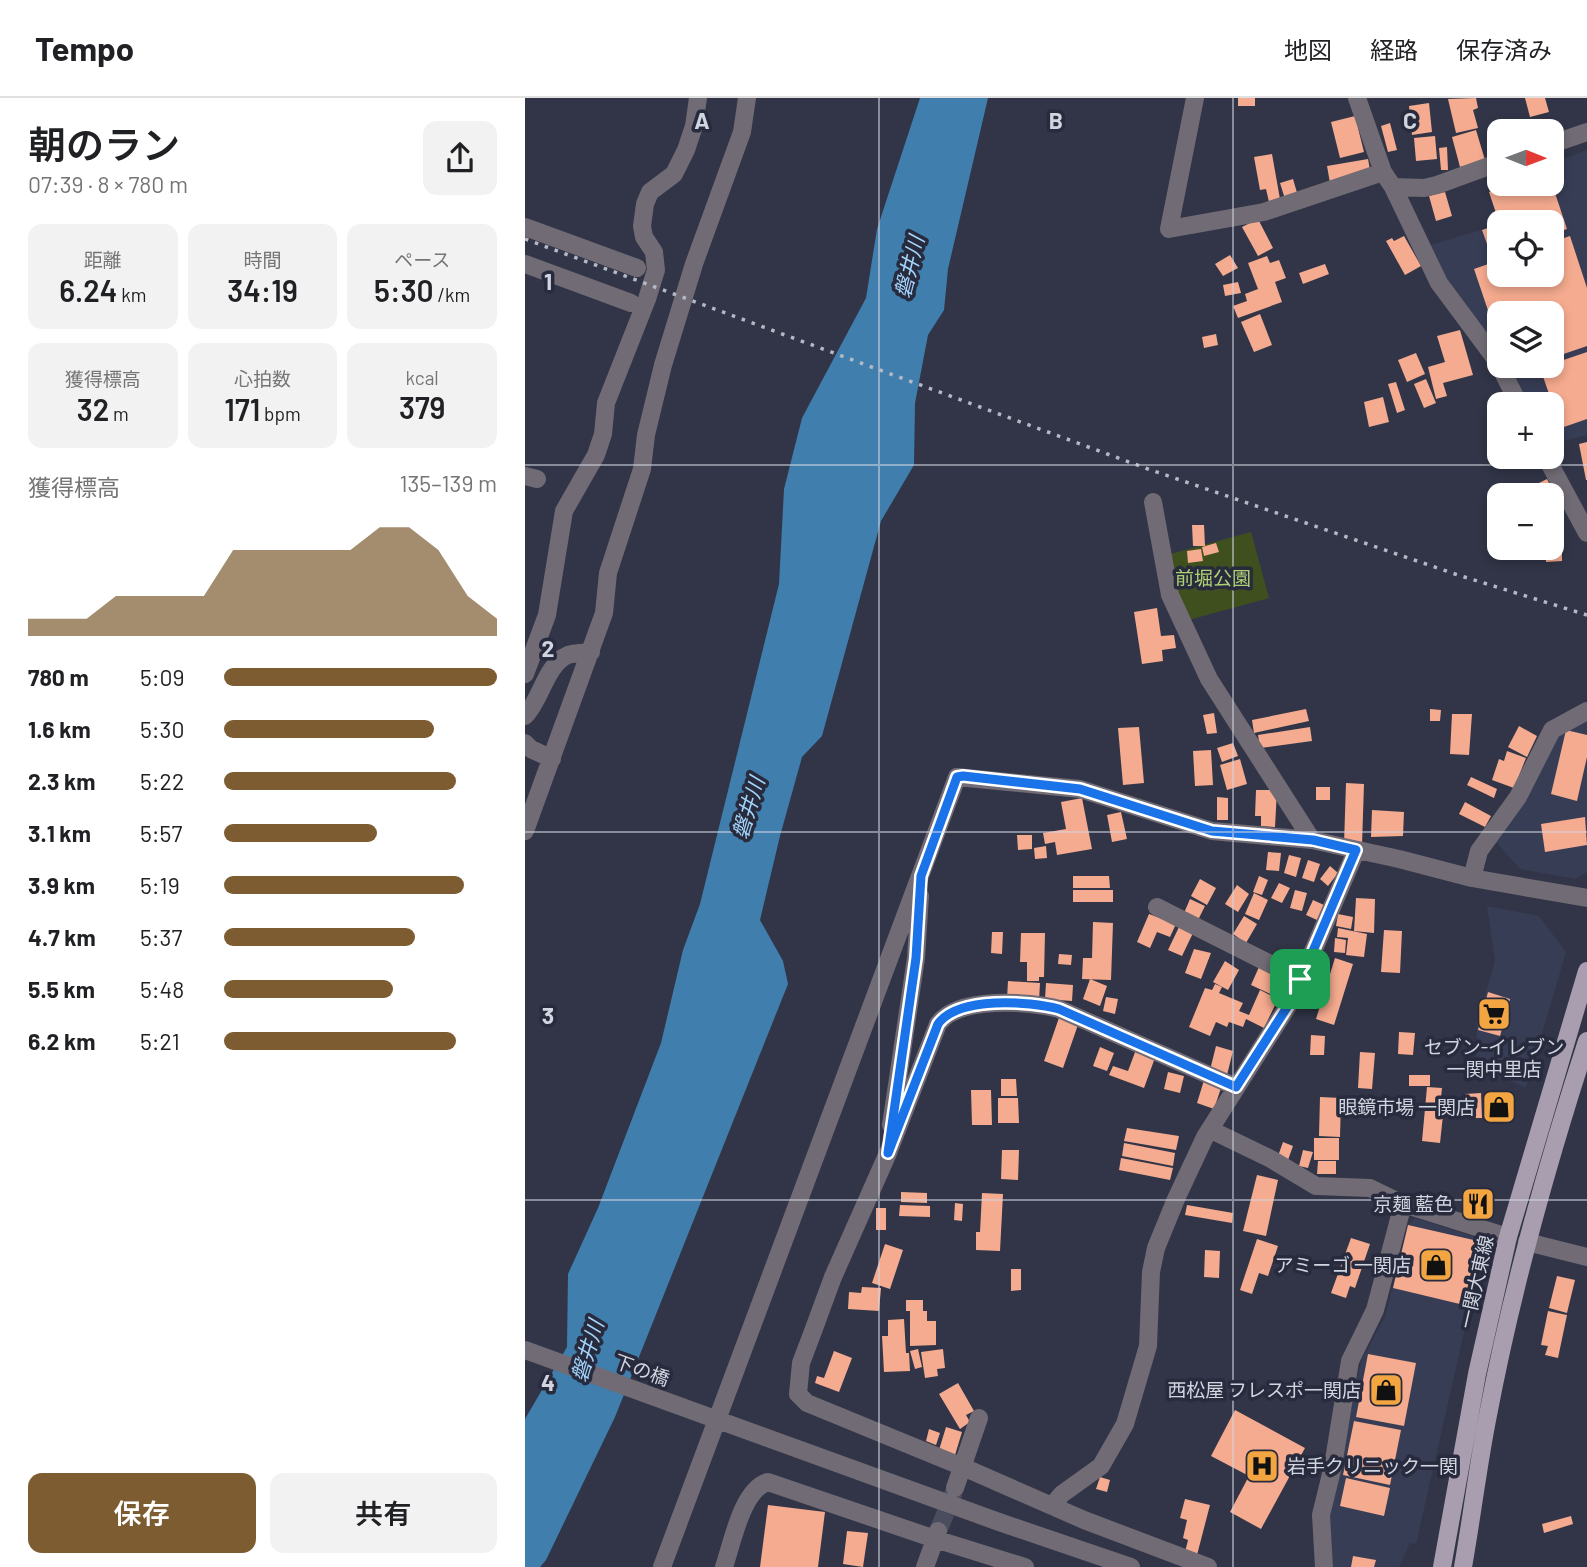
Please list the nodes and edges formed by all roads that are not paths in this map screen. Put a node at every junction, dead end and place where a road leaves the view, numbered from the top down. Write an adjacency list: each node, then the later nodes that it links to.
1 (698, 98): 18 (street)
2 (747, 98): 17 (street)
3 (1195, 98): 8 (street)
4 (1357, 98): 8 (street)
5 (1587, 132): 6 (street)
6 (1565, 140)
7 (1487, 167): 8 (street)
8 (1388, 180): 13 (street)
9 (525, 227): 11 (street)
10 (525, 264): 12 (street)
11 (636, 268)
12 (631, 303)
13 (1513, 392)
14 (1552, 469): 16 (street)
15 (1153, 502): 23 (street)
16 (1587, 533)
17 (591, 652): 20 (street); 21 (street)
18 (525, 674)
19 (1587, 711): 26 (street)
20 (525, 716)
21 (535, 754): 22 (street)
22 (525, 831)
23 (1313, 840): 24 (street); 25 (street)
24 (1356, 850): 26 (street); 30 (street)
25 (921, 876): 34 (street); 40 (street)
26 (1472, 878): 27 (street)
27 (1587, 898)
28 (1157, 907): 30 (street)
29 (1587, 971): 36 (main road, 一関大東線)
30 (1300, 979): 32 (street)
31 (1587, 1041): 37 (main road)
32 (1236, 1087): 33 (street); 34 (street)
33 (1211, 1130): 35 (street); 44 (street)
34 (888, 1153): 42 (street)
35 (1403, 1204): 36 (street); 53 (street)
36 (1507, 1237): 54 (main road, 一関大東線)
37 (1527, 1242): 38 (street); 55 (main road)
38 (1587, 1257)
39 (525, 1350): 40 (street, 下の橋)
40 (712, 1418): 47 (street); 51 (street, 下の橋)
41 (979, 1418): 42 (street)
42 (963, 1467): 43 (street); 44 (street)
43 (955, 1488)
44 (1052, 1506): 52 (street)
45 (937, 1534): 46 (street); 48 (street); 49 (street)
46 (1004, 1564): 50 (street)
47 (662, 1567)
48 (724, 1567)
49 (925, 1567)
50 (1025, 1567)
51 (1131, 1567)
52 (1208, 1567)
53 (1324, 1567)
54 (1442, 1567)
55 (1464, 1567)

